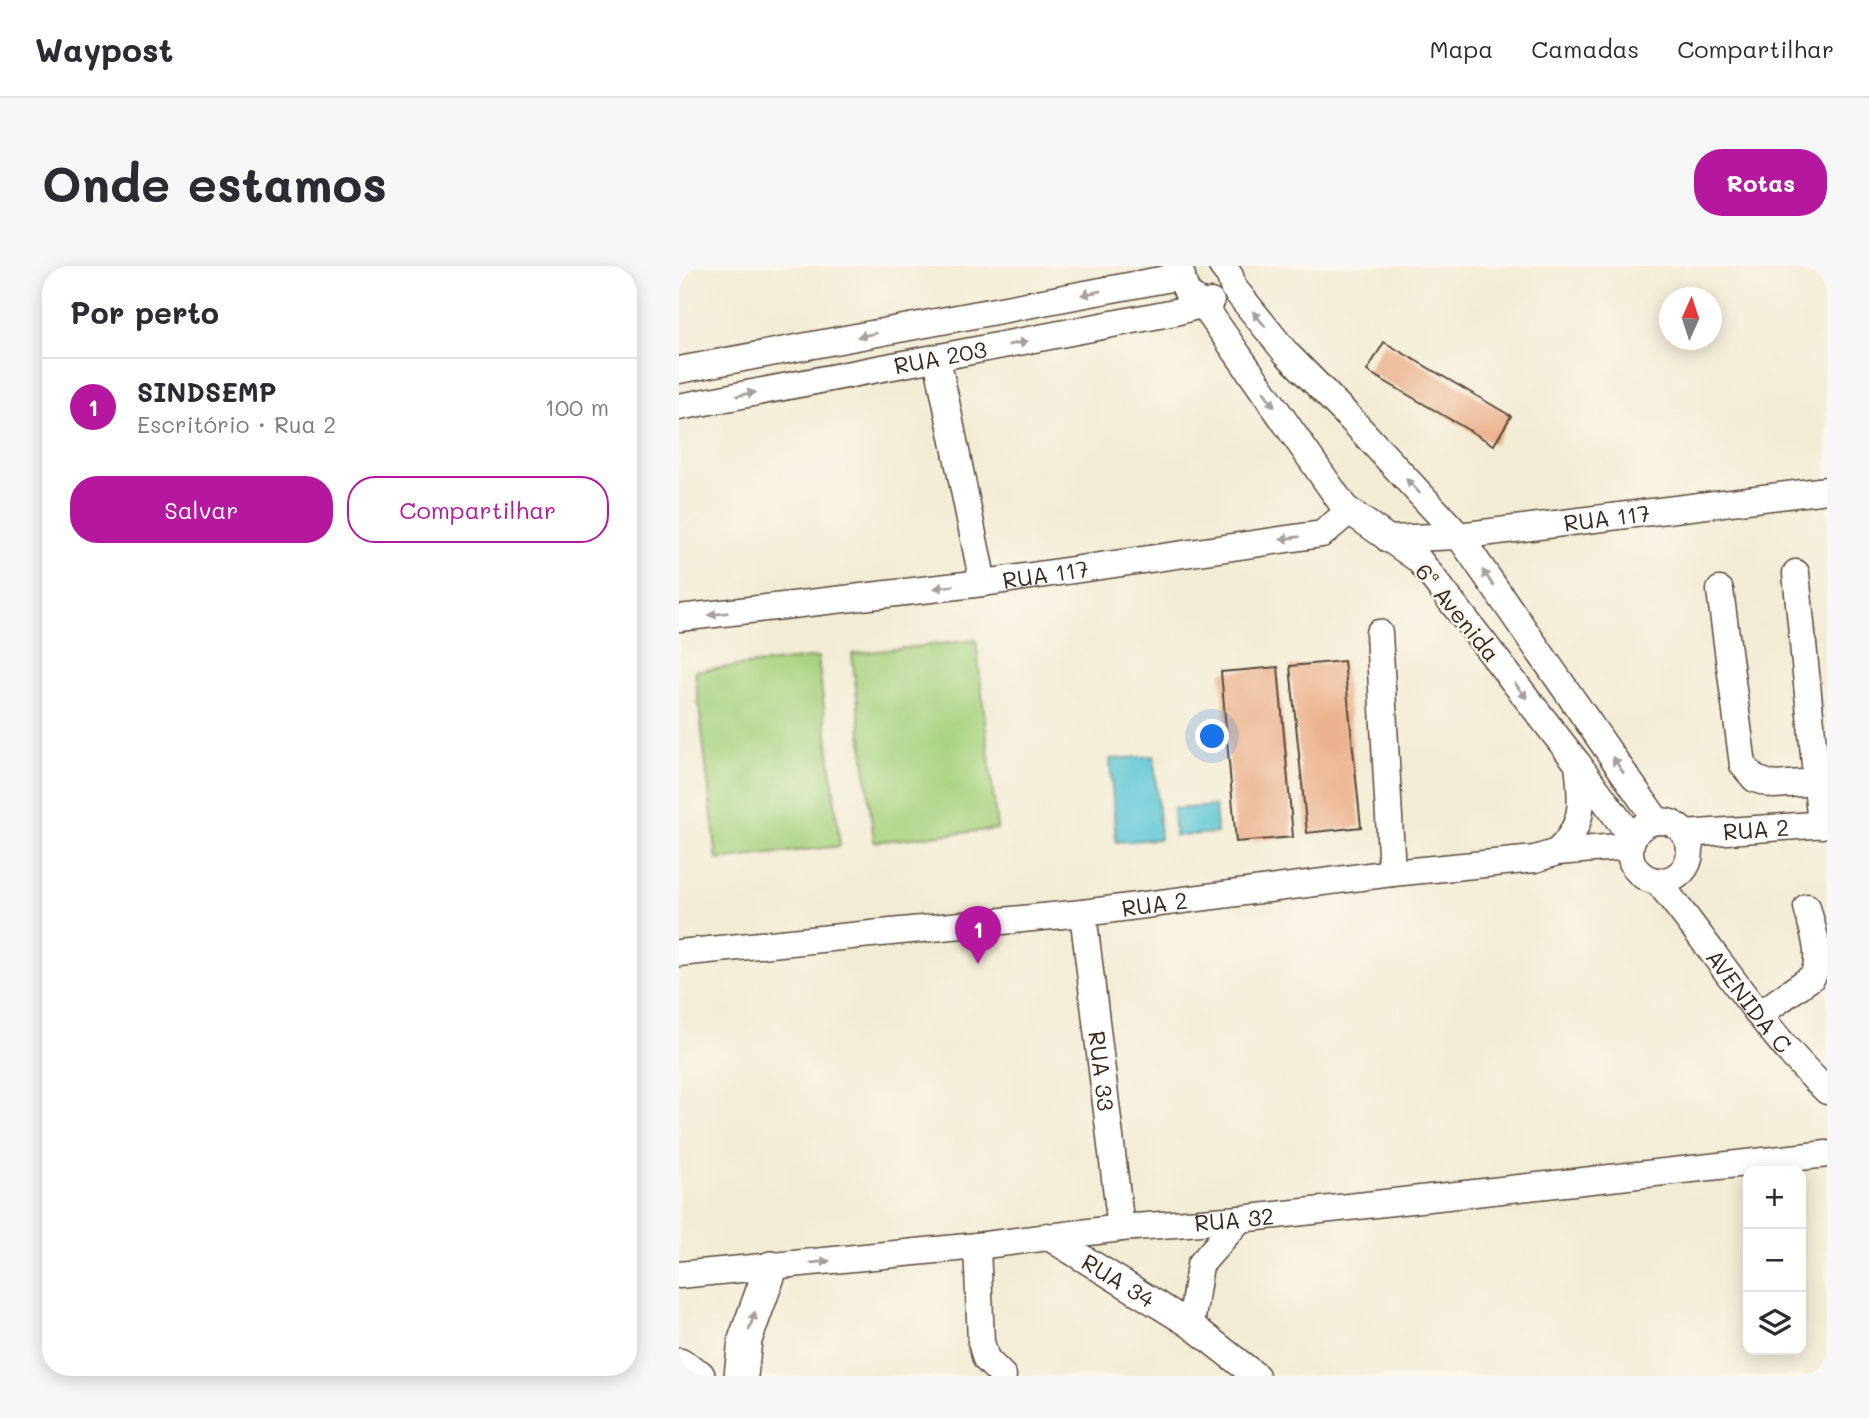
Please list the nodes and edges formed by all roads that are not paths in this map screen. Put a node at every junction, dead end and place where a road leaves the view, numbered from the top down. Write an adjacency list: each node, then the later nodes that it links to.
1 (1183, 269): 3 (street, 6ª Avenida); 5 (street, RUA 203, one-way to 5)
2 (1228, 277): 3 (street, RUA 203); 9 (street, 6ª Avenida, one-way to 2)
3 (1202, 303): 4 (street, RUA 203, one-way to 3); 8 (street, 6ª Avenida, one-way to 8)
4 (937, 358): 6 (street, RUA 203, one-way to 4); 13 (street, RUA 117)
5 (679, 370)
6 (679, 407)
7 (1827, 490): 9 (street, RUA 117)
8 (1345, 508): 10 (street, 6ª Avenida); 13 (street, RUA 117, one-way to 13)
9 (1459, 536): 10 (street, RUA 117); 11 (street); 20 (street, 6ª Avenida, one-way to 9)
10 (1388, 539): 11 (street, 6ª Avenida)
11 (1419, 560): 18 (street, 6ª Avenida, one-way to 18)
12 (1796, 573): 17 (street)
13 (983, 583): 15 (street, RUA 117, one-way to 15)
14 (1720, 590): 19 (street)
15 (679, 618)
16 (1379, 633): 26 (street)
17 (1820, 743): 19 (street)
18 (1578, 764): 23 (street, 6ª Avenida); 24 (street)
19 (1817, 782): 21 (street)
20 (1657, 821): 22 (street); 23 (street)
21 (1824, 824): 22 (street, RUA 2)
22 (1684, 834): 25 (street)
23 (1631, 842): 24 (street, RUA 2); 27 (street)
24 (1557, 852): 26 (street, RUA 2)
25 (1684, 870): 27 (street); 30 (street, AVENIDA C)
26 (1392, 873): 29 (street, RUA 2)
27 (1658, 882): 30 (street, AVENIDA C)
28 (1807, 907): 32 (street)
29 (1083, 914): 31 (street, RUA 2); 39 (street, RUA 33)
30 (1690, 920): 32 (street, AVENIDA C)
31 (680, 946)
32 (1760, 1014): 33 (street, AVENIDA C)
33 (1820, 1085): 34 (street, AVENIDA C)
34 (1827, 1111)
35 (1827, 1154): 36 (street, RUA 32)
36 (1790, 1160): 37 (street, RUA 32); 38 (street, RUA 32)
37 (1827, 1168)
38 (1240, 1219): 39 (street, RUA 32); 44 (street)
39 (1121, 1228): 40 (street, RUA 32)
40 (1047, 1236): 41 (street, RUA 32); 44 (street, RUA 34)
41 (977, 1246): 42 (street, RUA 32, one-way to 41); 48 (street)
42 (771, 1268): 43 (street, RUA 32); 47 (main road, one-way to 42)
43 (679, 1275)
44 (1191, 1325): 49 (street, RUA 34)
45 (679, 1365): 46 (main road)
46 (698, 1376)
47 (741, 1376)
48 (1003, 1376)
49 (1256, 1376)

